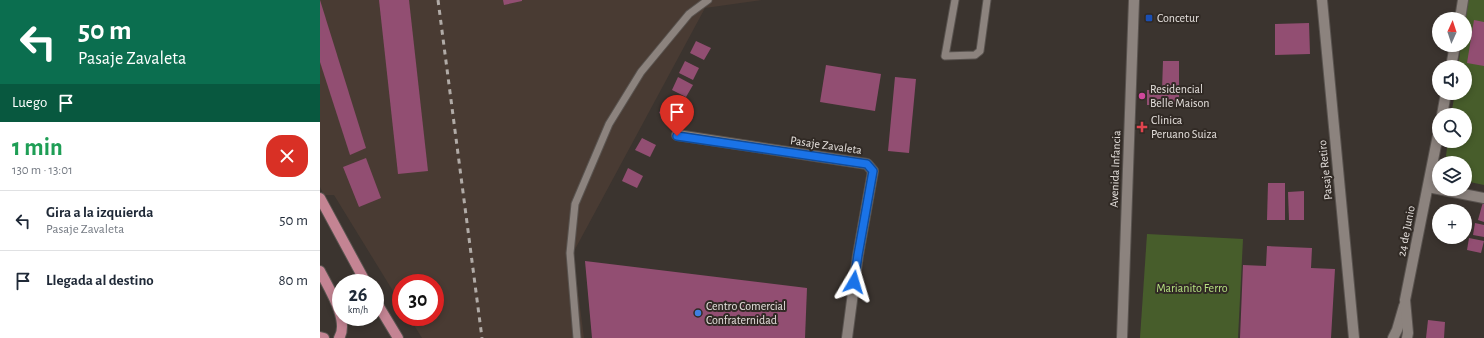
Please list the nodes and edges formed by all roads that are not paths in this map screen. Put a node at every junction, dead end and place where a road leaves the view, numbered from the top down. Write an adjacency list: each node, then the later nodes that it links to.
1 (708, 0): 21 (lane)
2 (955, 0): 3 (lane)
3 (987, 0)
4 (1134, 0): 23 (street, Avenida Infancia)
5 (1322, 0): 24 (street, Pasaje Retiro)
6 (1464, 0): 7 (street)
7 (1461, 12)
8 (677, 136): 22 (street, Pasaje Zavaleta)
9 (1436, 148): 10 (street, 24 de Junio)
10 (1428, 187): 12 (street); 15 (street, 24 de Junio)
11 (320, 198): 14 (main road)
12 (1484, 198)
13 (320, 270): 17 (main road)
14 (361, 274)
15 (1405, 300): 25 (street); 26 (street, 24 de Junio)
16 (384, 315): 20 (main road)
17 (340, 336)
18 (320, 337): 19 (main road)
19 (324, 338)
20 (398, 338)
21 (577, 338)
22 (847, 338)
23 (1122, 338)
24 (1354, 338)
25 (1393, 338)
26 (1407, 338)

